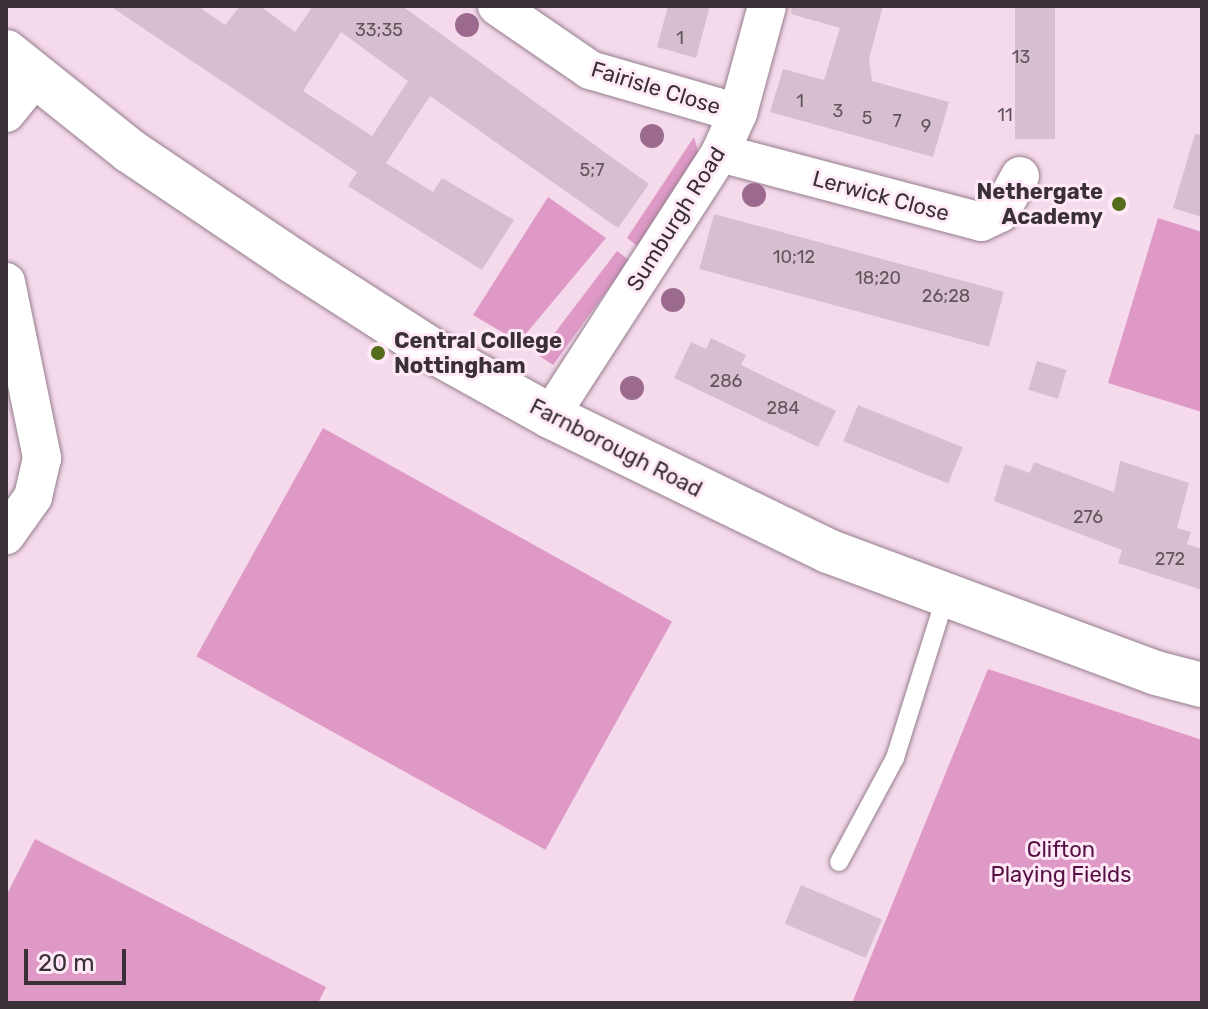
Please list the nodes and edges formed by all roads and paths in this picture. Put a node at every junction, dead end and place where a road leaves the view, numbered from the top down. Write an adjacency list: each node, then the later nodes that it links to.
1 (497, 6): 5 (street, Fairisle Close)
2 (767, 6): 5 (street, Sumburgh Road)
3 (21, 64): 4 (street); 9 (street, Farnborough Road)
4 (6, 113)
5 (738, 113): 6 (street, Sumburgh Road)
6 (720, 153): 7 (street, Lerwick Close); 9 (street, Sumburgh Road)
7 (1020, 176)
8 (6, 282): 10 (street)
9 (550, 416): 11 (street, Farnborough Road)
10 (6, 535)
11 (946, 595): 12 (street, Farnborough Road); 13 (lane)
12 (1202, 685)
13 (839, 862)

